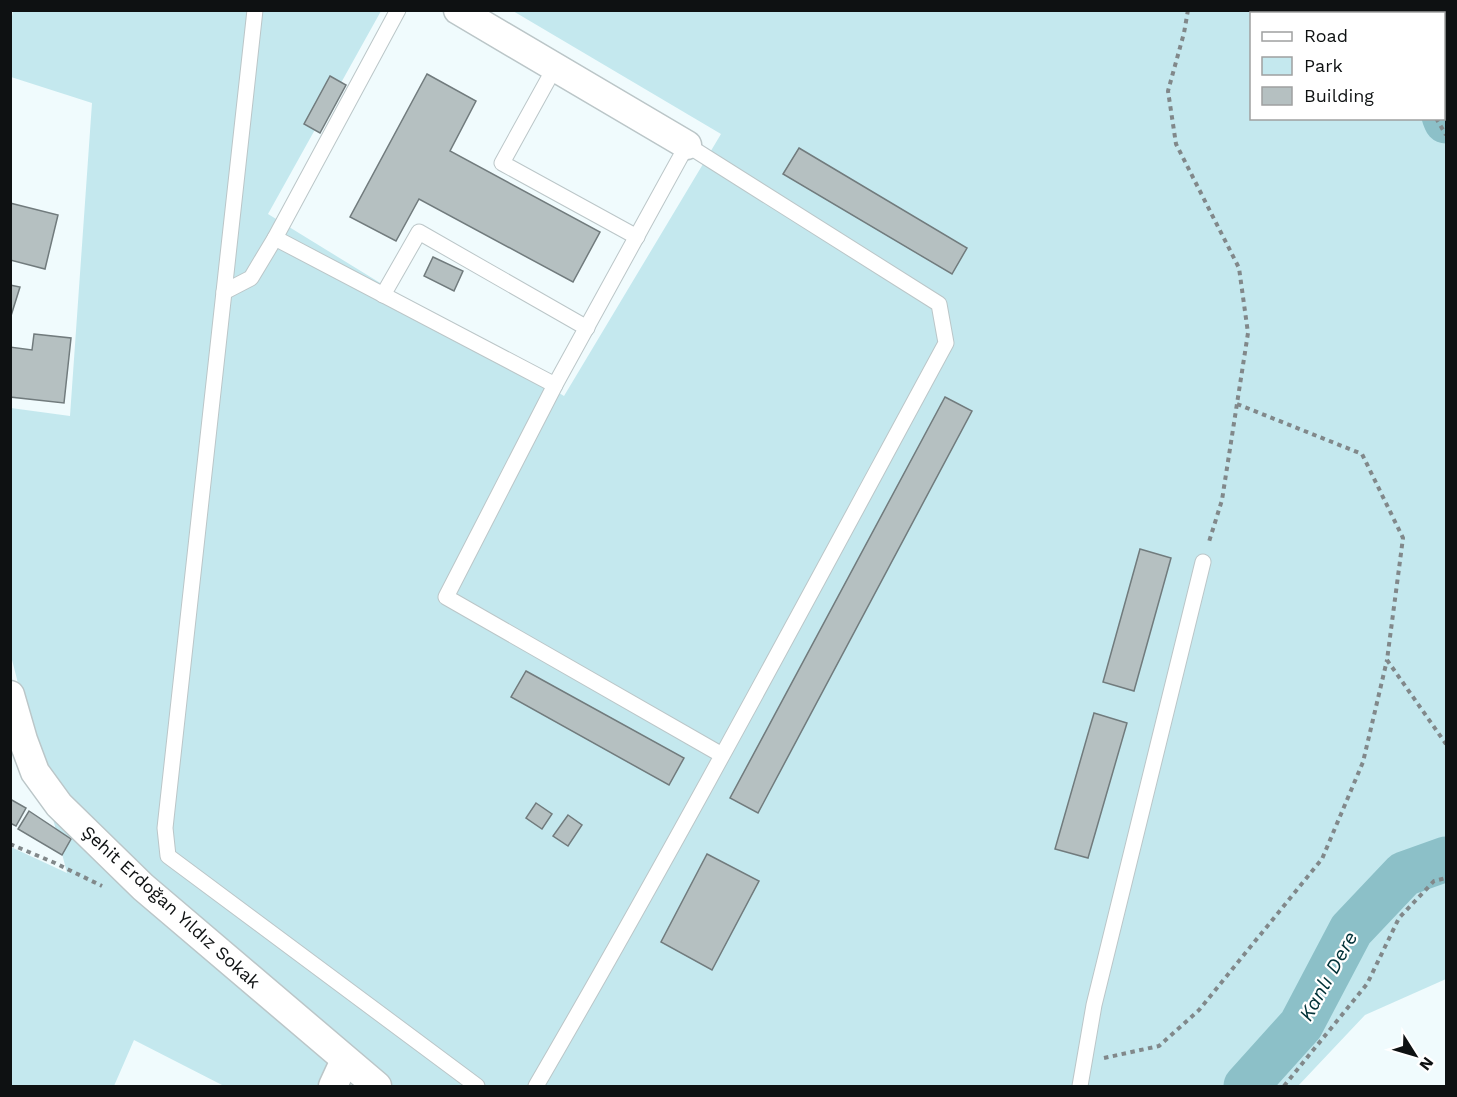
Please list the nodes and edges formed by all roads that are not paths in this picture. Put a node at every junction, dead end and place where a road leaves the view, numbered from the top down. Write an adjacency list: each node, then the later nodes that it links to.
1 (255, 10): 8 (lane)
2 (398, 10): 7 (lane)
3 (458, 10): 4 (street)
4 (555, 67): 5 (street); 6 (lane)
5 (687, 145): 6 (lane); 14 (lane)
6 (637, 237): 10 (lane)
7 (274, 238): 8 (lane); 9 (lane)
8 (224, 292): 18 (lane)
9 (383, 295): 10 (lane); 11 (lane)
10 (587, 328): 11 (lane)
11 (555, 385): 14 (lane)
12 (1203, 562): 20 (lane)
13 (10, 695): 15 (street, Şehit Erdoğan Yıldız Sokak)
14 (722, 755): 19 (lane)
15 (345, 1060): 16 (street); 17 (street, Şehit Erdoğan Yıldız Sokak)
16 (333, 1086)
17 (377, 1086)
18 (477, 1086)
19 (536, 1086)
20 (1080, 1086)

